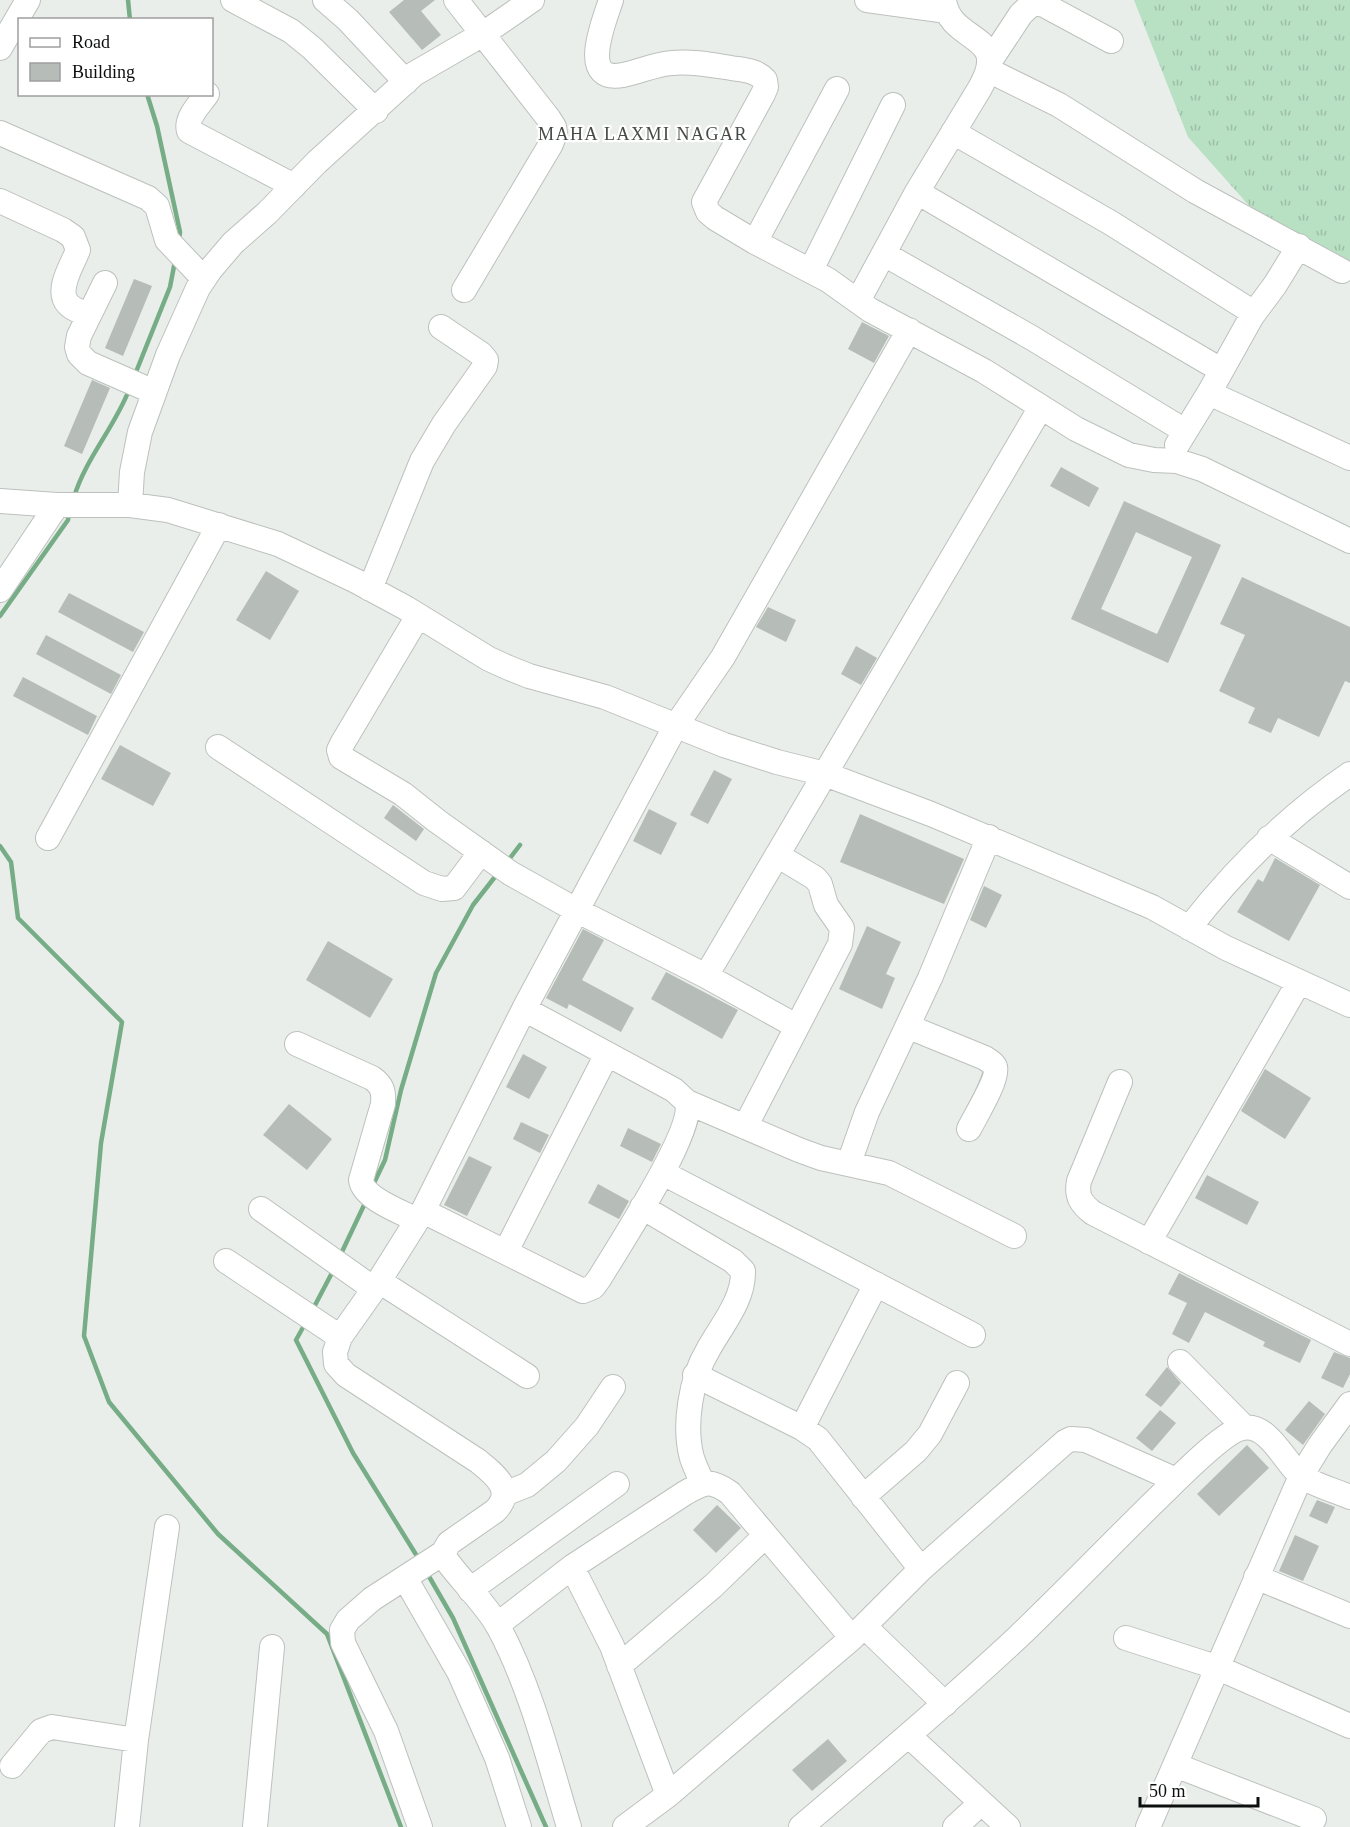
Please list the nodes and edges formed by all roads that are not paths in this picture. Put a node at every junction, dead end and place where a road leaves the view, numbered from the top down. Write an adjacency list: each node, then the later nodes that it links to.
1 (28, 0): 9 (street)
2 (233, 0): 19 (street)
3 (325, 0): 15 (street)
4 (456, 0): 11 (street)
5 (532, 0): 11 (street)
6 (611, 0): 25 (street)
7 (867, 0): 8 (street)
8 (946, 5): 14 (street)
9 (19, 18)
10 (18, 21): 12 (street)
11 (483, 34): 15 (street); 32 (street)
12 (10, 38)
13 (1111, 41): 14 (street)
14 (989, 66): 20 (street); 26 (street)
15 (406, 82): 19 (street)
16 (837, 89): 25 (street)
17 (206, 96): 22 (street)
18 (893, 105): 28 (street)
19 (375, 111): 22 (street)
20 (954, 132): 23 (street); 34 (street)
21 (0, 133): 30 (street)
22 (294, 186): 30 (street)
23 (917, 192): 27 (street); 38 (street)
24 (0, 201): 35 (street)
25 (755, 242): 28 (street)
26 (1299, 246): 29 (street); 34 (street)
27 (884, 254): 33 (street); 42 (street)
28 (811, 270): 33 (street)
29 (1342, 271)
30 (204, 279): 39 (street)
31 (105, 283): 35 (street)
32 (464, 290)
33 (858, 301): 37 (street)
34 (1254, 313): 38 (street)
35 (89, 315): 39 (street)
36 (441, 327): 50 (street)
37 (909, 330): 41 (street); 53 (street)
38 (1221, 370): 40 (street)
39 (139, 386): 47 (street)
40 (1209, 393): 42 (street); 43 (street)
41 (1041, 407): 44 (street); 55 (street)
42 (1185, 431): 44 (street)
43 (1350, 458)
44 (1168, 460): 49 (street)
45 (0, 501): 46 (street)
46 (67, 505): 47 (street); 51 (street)
47 (130, 505): 48 (street)
48 (219, 525): 50 (street); 58 (street)
49 (1350, 541)
50 (370, 589): 52 (street)
51 (0, 590)
52 (418, 616): 53 (street); 61 (street)
53 (675, 727): 55 (street); 63 (street)
54 (218, 747): 61 (street)
55 (825, 774): 57 (street); 60 (street)
56 (1350, 774): 59 (street)
57 (988, 837): 64 (street); 70 (street)
58 (48, 838)
59 (1269, 838): 62 (street); 64 (street)
60 (777, 855): 65 (street); 69 (street)
61 (494, 862): 63 (street)
62 (1350, 887)
63 (576, 910): 65 (street); 68 (street)
64 (1189, 927): 66 (street)
65 (706, 976): 69 (street)
66 (1299, 982): 67 (street); 83 (street)
67 (1350, 1005)
68 (524, 1008): 72 (street); 81 (street)
69 (796, 1026): 75 (street)
70 (909, 1027): 76 (street); 77 (street)
71 (297, 1044): 81 (street)
72 (607, 1054): 74 (street); 84 (street)
73 (1120, 1082): 83 (street)
74 (687, 1102): 75 (street); 78 (street)
75 (745, 1127): 77 (street)
76 (969, 1129)
77 (849, 1163): 82 (street)
78 (663, 1173): 79 (street); 86 (street)
79 (642, 1207): 84 (street); 93 (street)
80 (261, 1209): 87 (street)
81 (420, 1215): 84 (street); 87 (street)
82 (1014, 1236)
83 (1149, 1242): 90 (street)
84 (506, 1251)
85 (226, 1261): 88 (street)
86 (876, 1284): 89 (street); 98 (street)
87 (376, 1285): 88 (street); 92 (street)
88 (322, 1325): 103 (street)
89 (973, 1335)
90 (1350, 1344)
91 (1180, 1362): 97 (street)
92 (527, 1376)
93 (695, 1376): 98 (street); 102 (street)
94 (957, 1383): 104 (street)
95 (613, 1387): 103 (street)
96 (1350, 1404): 99 (street)
97 (1244, 1427): 99 (street); 100 (street)
98 (802, 1428): 104 (street)
99 (1301, 1476): 105 (street); 111 (street)
100 (1176, 1480): 110 (street); 120 (street)
101 (617, 1484): 112 (street)
102 (703, 1484): 107 (street); 109 (street)
103 (504, 1494): 108 (street)
104 (863, 1497): 110 (street)
105 (1350, 1497)
106 (167, 1527): 123 (street)
107 (765, 1536): 115 (street); 118 (street)
108 (422, 1567): 112 (street); 131 (street); 132 (street)
109 (572, 1567): 114 (street); 118 (street)
110 (921, 1569): 115 (street)
111 (1256, 1577): 113 (street); 119 (street)
112 (470, 1590): 114 (street)
113 (1350, 1616)
114 (497, 1625): 133 (street)
115 (858, 1632): 120 (street); 126 (street)
116 (1126, 1638): 119 (street)
117 (272, 1647): 130 (street)
118 (619, 1666): 126 (street)
119 (1216, 1667): 121 (street); 124 (street)
120 (945, 1704): 122 (street)
121 (1350, 1726)
122 (909, 1736): 127 (street); 135 (street)
123 (136, 1740): 125 (street); 129 (street)
124 (1175, 1765): 128 (street); 138 (street)
125 (12, 1766)
126 (668, 1795): 134 (street)
127 (981, 1803): 136 (street); 137 (street)
128 (1314, 1819)
129 (127, 1827)
130 (255, 1827)
131 (420, 1827)
132 (519, 1827)
133 (569, 1827)
134 (625, 1827)
135 (801, 1827)
136 (955, 1827)
137 (1008, 1827)
138 (1148, 1827)

